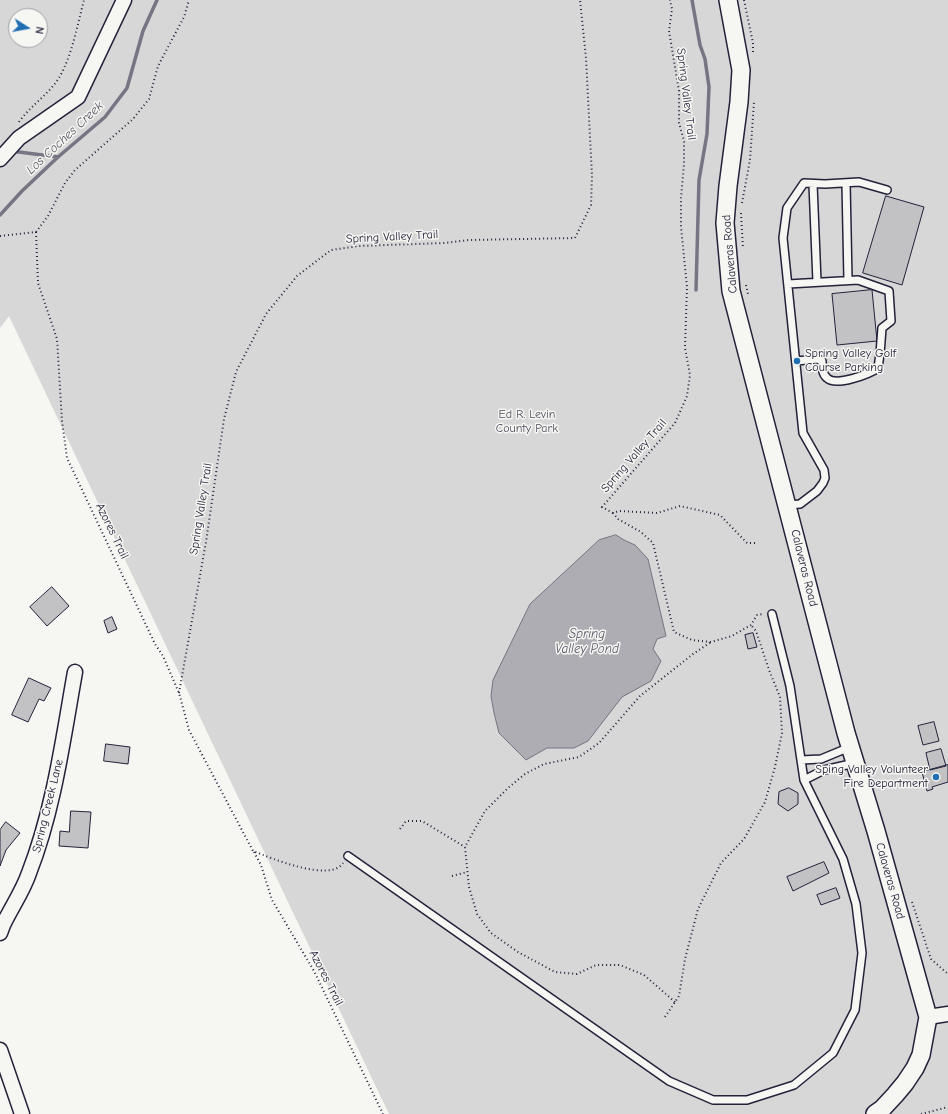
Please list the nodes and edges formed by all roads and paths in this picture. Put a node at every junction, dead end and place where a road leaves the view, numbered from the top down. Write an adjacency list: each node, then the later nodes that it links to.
1 (84, 0): 7 (path)
2 (124, 0): 8 (street)
3 (189, 0): 12 (path)
4 (580, 0): 26 (path, Spring Valley Trail)
5 (670, 0): 19 (path, Spring Valley Trail)
6 (728, 0): 18 (street, Calaveras Road)
7 (15, 127)
8 (0, 159)
9 (846, 183): 10 (lane); 11 (lane); 14 (lane)
10 (813, 184): 15 (lane); 16 (lane)
11 (887, 190)
12 (36, 232): 13 (path); 26 (path, Azores Trail)
13 (0, 236)
14 (848, 280): 15 (lane); 17 (lane)
15 (817, 282): 16 (lane)
16 (788, 284): 17 (lane)
17 (796, 361): 18 (lane)
18 (788, 505): 27 (street, Calaveras Road)
19 (613, 513): 20 (path); 24 (path)
20 (755, 543)
21 (764, 613): 23 (path)
22 (772, 614): 28 (lane)
23 (751, 625): 24 (path); 38 (path)
24 (711, 642): 32 (path)
25 (75, 672): 37 (street, Spring Creek Lane)
26 (179, 693): 33 (path, Azores Trail)
27 (850, 747): 28 (lane); 29 (street, Calaveras Road)
28 (801, 760): 30 (lane)
29 (855, 763): 30 (lane); 41 (street, Calaveras Road)
30 (804, 780): 34 (lane)
31 (400, 829): 32 (path)
32 (465, 847): 35 (path)
33 (253, 851): 34 (path); 45 (path, Azores Trail)
34 (348, 856)
35 (468, 872): 36 (path); 38 (path)
36 (452, 876)
37 (0, 933)
38 (675, 1002): 40 (path)
39 (948, 1014): 41 (street)
40 (665, 1017)
41 (928, 1017): 46 (street, Calaveras Road)
42 (0, 1050): 44 (street)
43 (948, 1107): 47 (path)
44 (22, 1114)
45 (383, 1114)
46 (875, 1114)
47 (921, 1114)

